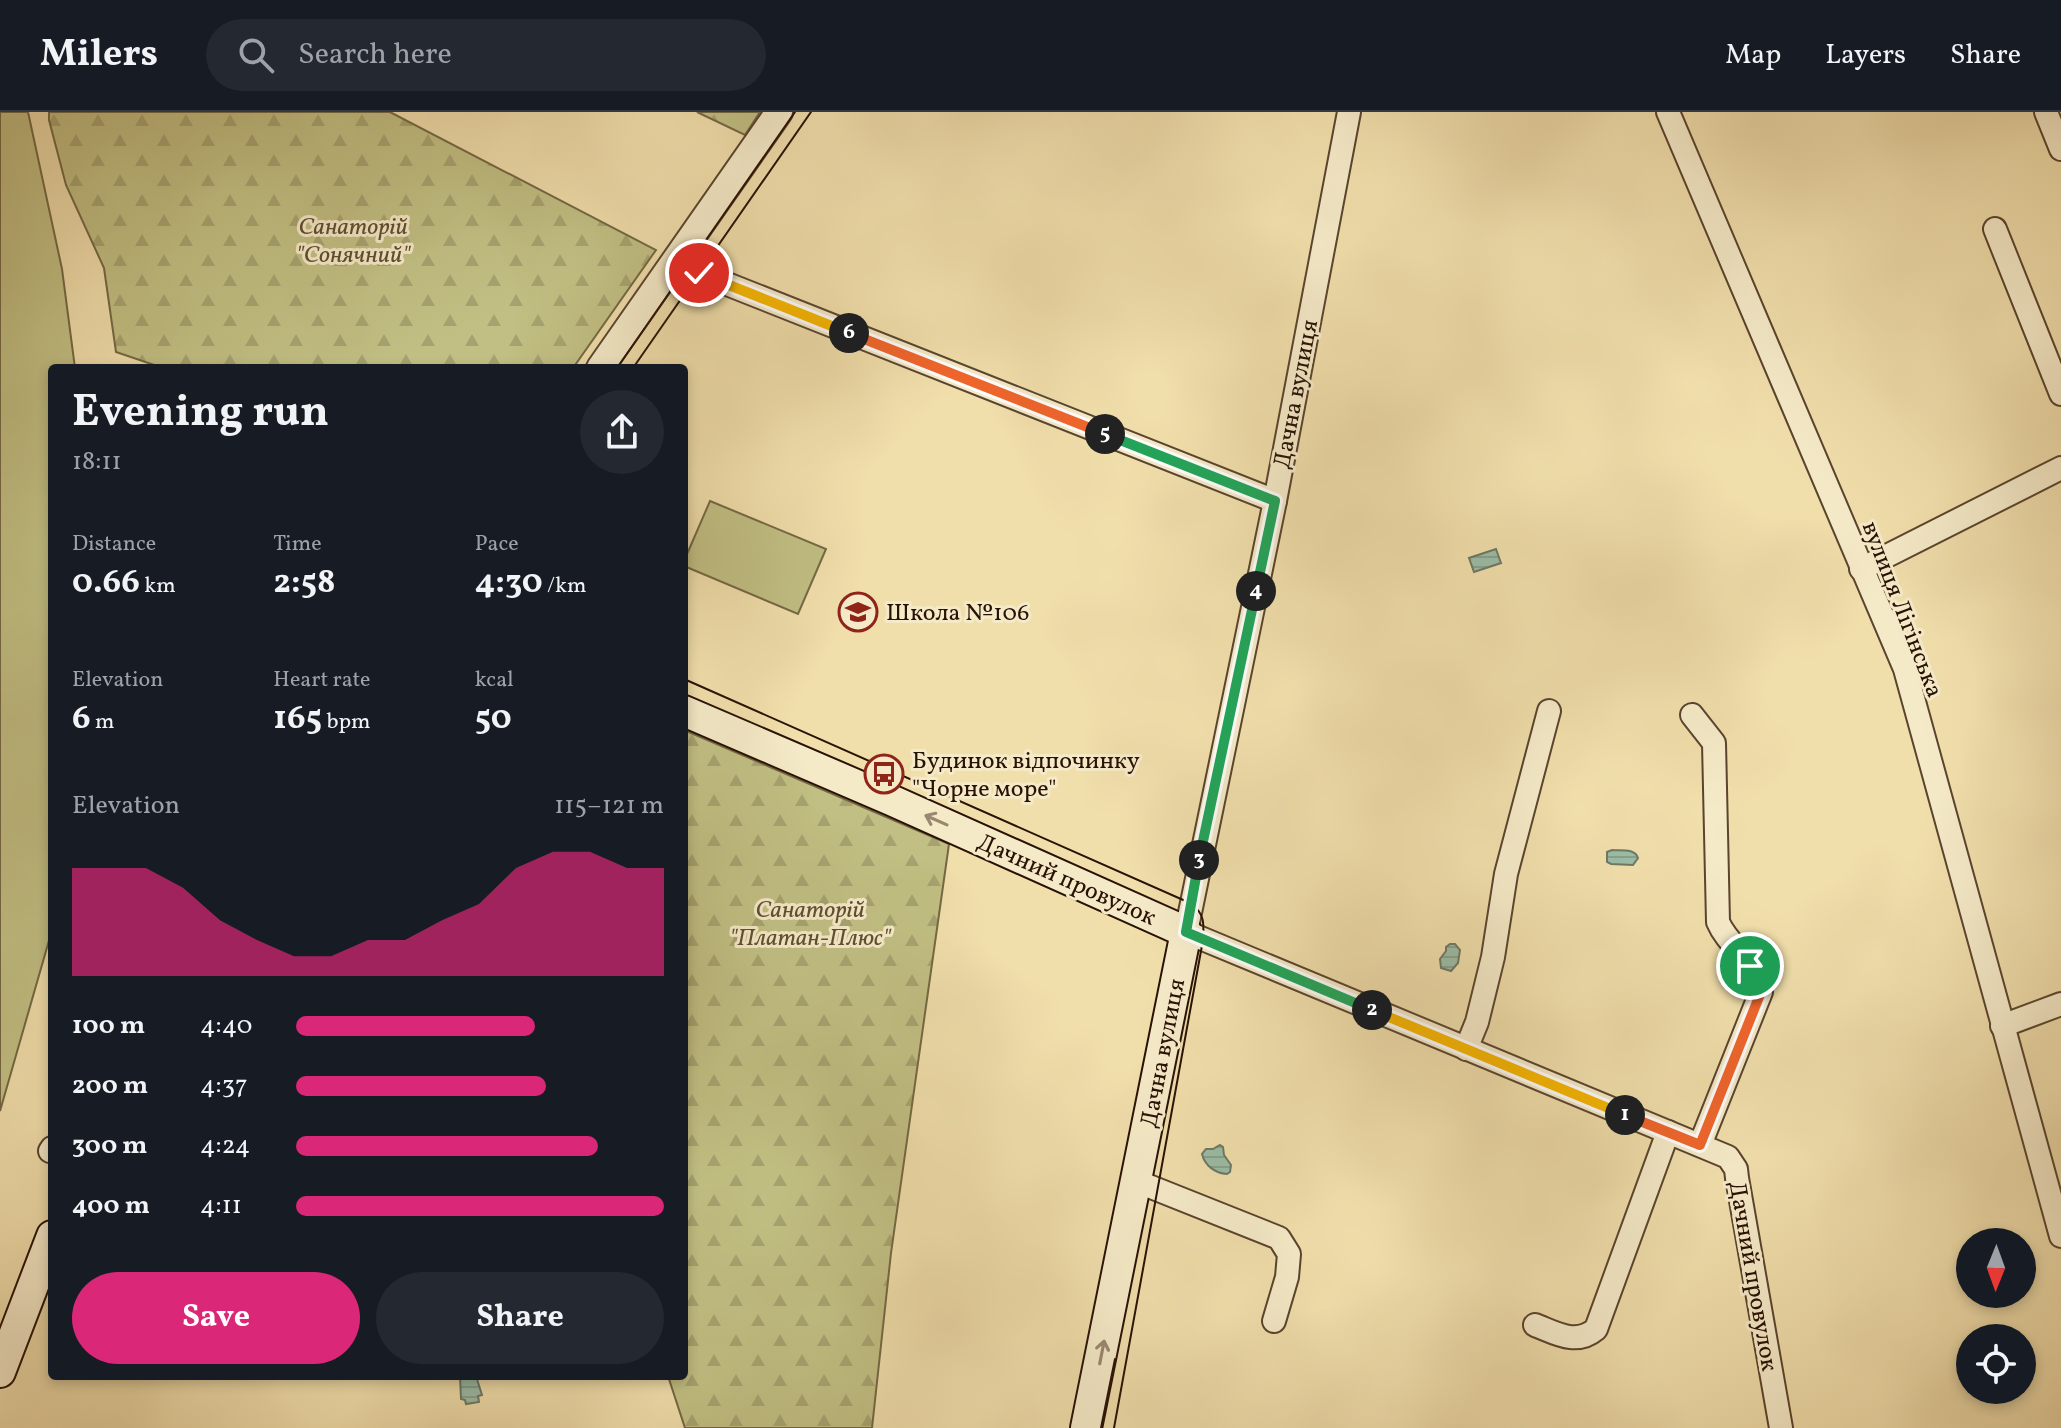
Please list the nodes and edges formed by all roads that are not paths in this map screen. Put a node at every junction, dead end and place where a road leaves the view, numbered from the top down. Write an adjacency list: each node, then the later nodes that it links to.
1 (779, 112): 7 (street)
2 (1349, 112): 11 (street, Дачна вулиця)
3 (1668, 112): 12 (street, вулиця Лігінська)
4 (2046, 112): 5 (street)
5 (2061, 149)
6 (1995, 229): 9 (street)
7 (674, 263): 8 (street); 11 (street)
8 (603, 364)
9 (2061, 394)
10 (2061, 468): 12 (street)
11 (1275, 501): 16 (street, Дачна вулиця)
12 (1861, 569): 18 (street, вулиця Лігінська)
13 (1549, 711): 19 (street)
14 (688, 713): 16 (main road, Дачний провулок, one-way to 14)
15 (1692, 715): 21 (street)
16 (1186, 932): 19 (street, Дачний провулок); 22 (main road, Дачна вулиця)
17 (2061, 1004): 18 (street)
18 (2002, 1026): 23 (street, вулиця Лігінська)
19 (1466, 1049): 20 (street, Дачний провулок)
20 (1668, 1132): 21 (street, Дачний провулок); 26 (street)
21 (1700, 1145): 29 (street, Дачний провулок)
22 (1136, 1181): 25 (street); 28 (main road, Дачна вулиця, one-way to 22)
23 (2061, 1236)
24 (48, 1246): 27 (main road)
25 (1274, 1321)
26 (1535, 1325)
27 (0, 1372)
28 (1086, 1428)
29 (1781, 1428)

